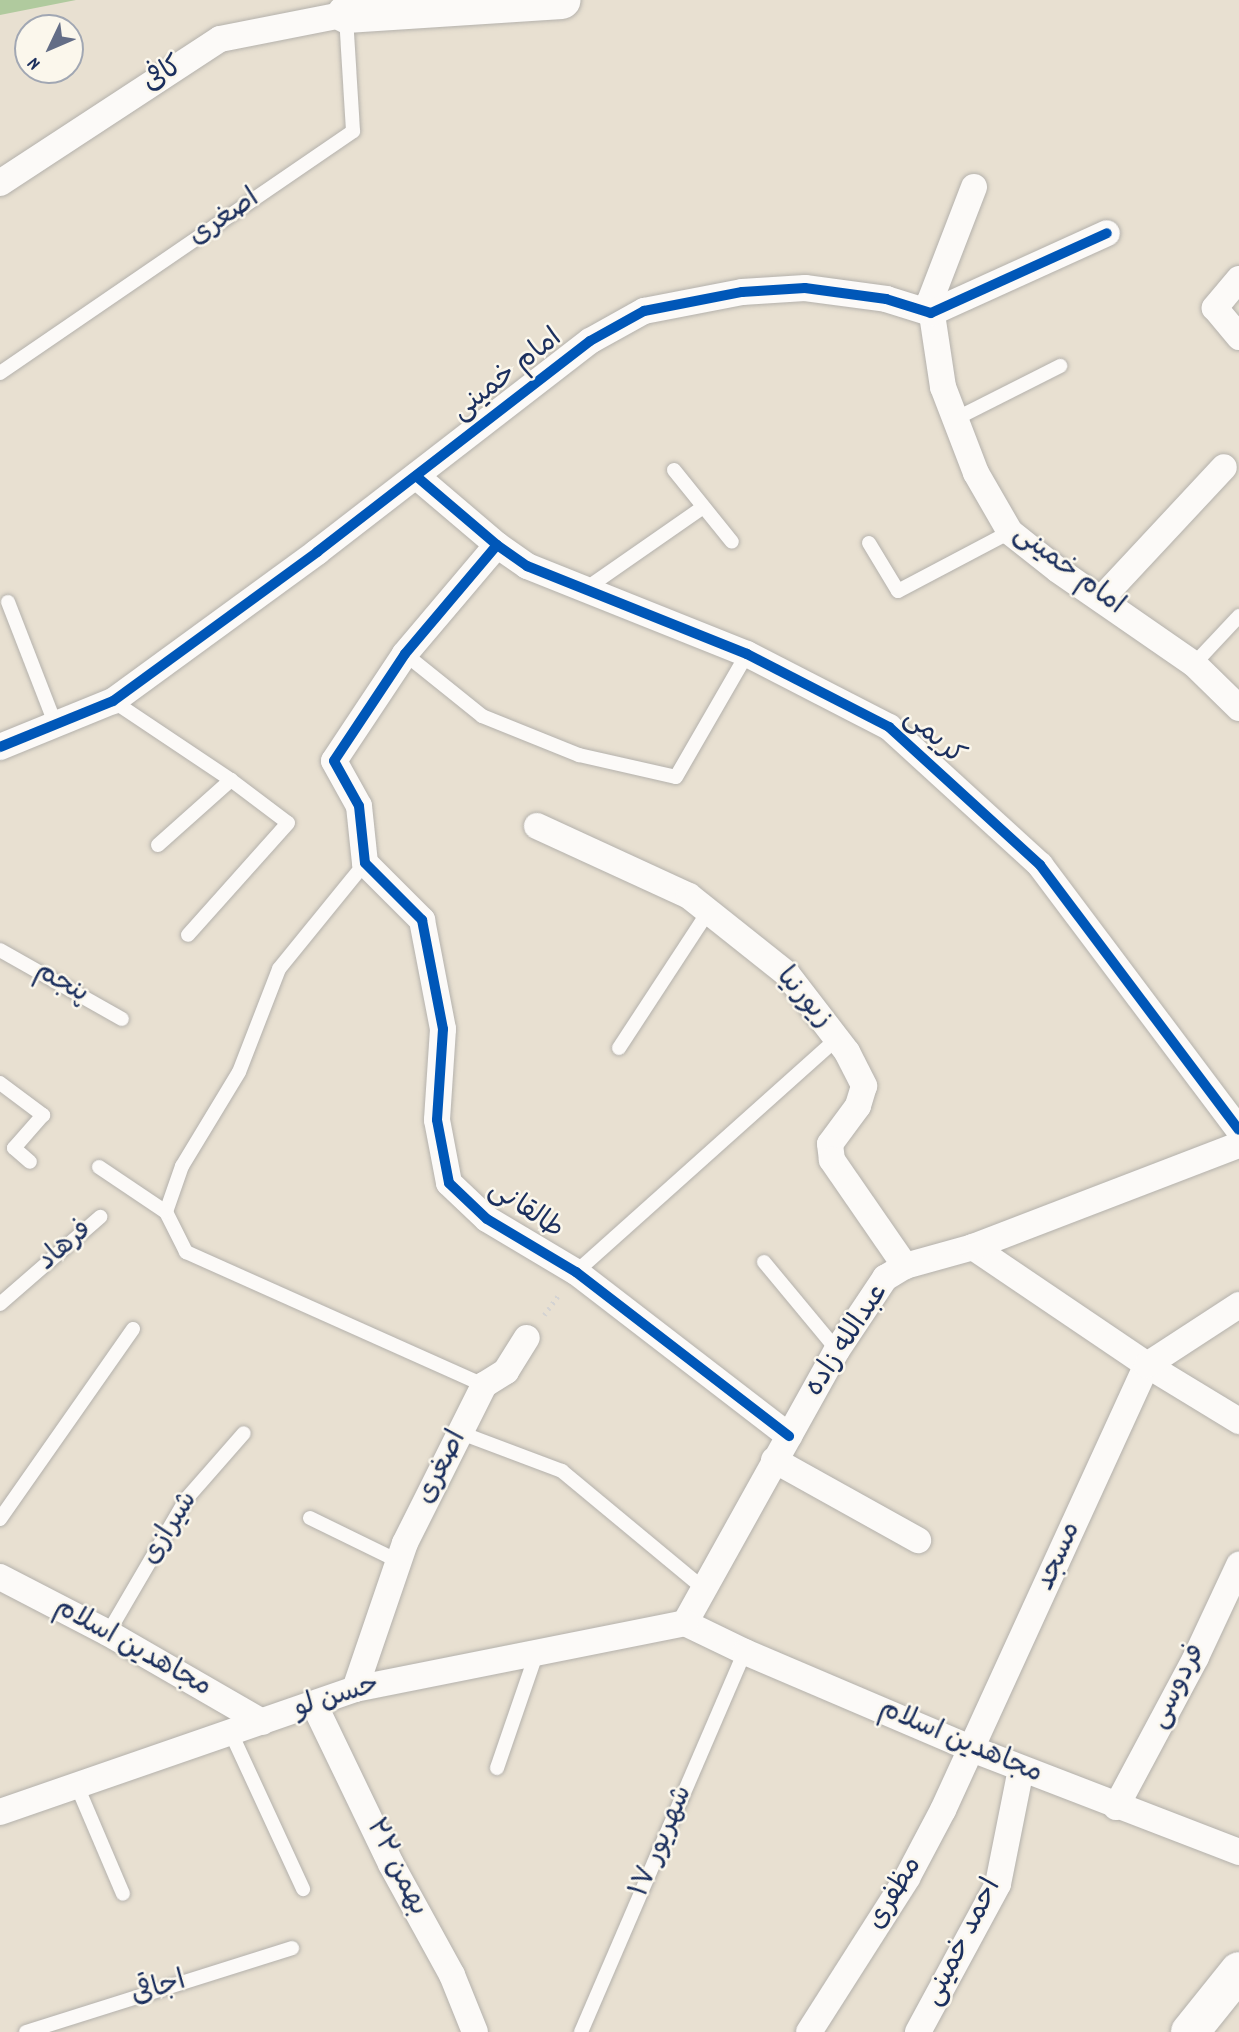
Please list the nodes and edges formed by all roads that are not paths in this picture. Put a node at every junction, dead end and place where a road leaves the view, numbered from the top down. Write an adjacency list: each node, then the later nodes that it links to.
1 (562, 0): 2 (street)
2 (346, 13): 3 (street, کافی); 10 (lane, اصغری)
3 (0, 183)
4 (975, 187): 7 (street, امام خمینی)
5 (1107, 233): 7 (street)
6 (1239, 279): 8 (street)
7 (931, 313): 11 (street, امام خمینی); 14 (street, امام خمینی)
8 (1239, 337)
9 (1060, 366): 11 (lane)
10 (0, 373)
11 (955, 419): 16 (street, امام خمینی)
12 (1224, 467): 21 (street)
13 (674, 470): 15 (lane)
14 (416, 476): 19 (street, کریمی); 27 (street, امام خمینی)
15 (702, 508): 17 (lane); 20 (lane)
16 (1010, 532): 18 (lane); 21 (street, امام خمینی)
17 (732, 542)
18 (869, 543)
19 (497, 545): 20 (street, کریمی); 24 (street)
20 (583, 591): 25 (street, کریمی)
21 (1101, 599): 26 (street, امام خمینی)
22 (8, 602): 29 (lane)
23 (1239, 616): 26 (lane)
24 (405, 654): 25 (lane); 34 (street)
25 (747, 654): 42 (street, کریمی)
26 (1194, 664): 28 (street, امام خمینی)
27 (113, 701): 29 (street, امام خمینی); 31 (lane)
28 (1239, 708)
29 (56, 726): 30 (street, امام خمینی)
30 (0, 747)
31 (230, 779): 33 (lane); 36 (lane)
32 (537, 826): 35 (street, زیورنیا)
33 (158, 845)
34 (366, 863): 46 (lane); 51 (street, طالقانی)
35 (708, 912): 39 (street, زیورنیا); 40 (lane)
36 (188, 935)
37 (0, 950): 38 (lane, پنجم)
38 (122, 1018)
39 (837, 1039): 50 (street, زیورنیا); 51 (lane)
40 (619, 1048)
41 (0, 1083): 44 (lane)
42 (1239, 1130)
43 (1239, 1145): 48 (street, عبدالله زاده)
44 (30, 1162)
45 (99, 1167): 46 (lane)
46 (166, 1212): 58 (lane)
47 (100, 1217): 52 (lane, فرهاد)
48 (973, 1247): 50 (street, عبدالله زاده); 57 (street)
49 (764, 1262): 56 (lane)
50 (905, 1266): 56 (street, عبدالله زاده)
51 (576, 1272): 62 (street, طالقانی)
52 (0, 1304)
53 (1239, 1305): 57 (street)
54 (133, 1329): 65 (lane)
55 (527, 1338): 58 (street, اصغری)
56 (837, 1350): 62 (street, عبدالله زاده)
57 (1147, 1365): 59 (street); 79 (street, مسجد)
58 (484, 1385): 61 (street, اصغری)
59 (1239, 1420)
60 (244, 1433): 72 (lane, شیرازی)
61 (461, 1433): 67 (street, اصغری); 70 (lane)
62 (789, 1436): 63 (street, عبدالله زاده)
63 (774, 1460): 66 (street); 70 (street, عبدالله زاده)
64 (310, 1518): 67 (lane)
65 (0, 1519)
66 (918, 1540)
67 (398, 1561): 75 (street, اصغری)
68 (1239, 1565): 83 (street, فردوسی)
69 (0, 1577): 72 (street, مجاهدین اسلام)
70 (703, 1588): 71 (street, عبدالله زاده)
71 (685, 1623): 73 (street, حسن لو); 74 (street, مجاهدین اسلام)
72 (107, 1633): 77 (street, مجاهدین اسلام)
73 (537, 1652): 75 (street, حسن لو); 80 (lane)
74 (745, 1652): 79 (street, مجاهدین اسلام); 93 (lane, ۱۷ شهریور)
75 (355, 1689): 76 (street, حسن لو)
76 (314, 1704): 77 (street, حسن لو); 92 (street, ۲۲ بهمن)
77 (262, 1722): 78 (street, حسن لو)
78 (231, 1732): 82 (street, حسن لو); 86 (lane)
79 (972, 1749): 81 (street, مجاهدین اسلام); 94 (street, مظفری)
80 (498, 1768)
81 (1021, 1769): 83 (street, مجاهدین اسلام); 95 (street, احمد خمینی)
82 (77, 1786): 84 (street, حسن لو); 87 (lane)
83 (1116, 1807): 85 (street, مجاهدین اسلام)
84 (0, 1812)
85 (1239, 1852)
86 (303, 1889)
87 (122, 1894)
88 (292, 1948): 91 (lane, اجاقی)
89 (1239, 1971): 96 (street)
90 (1239, 2010): 97 (street)
91 (26, 2032)
92 (475, 2032)
93 (581, 2032)
94 (809, 2032)
95 (918, 2032)
96 (1191, 2032)
97 (1222, 2032)

